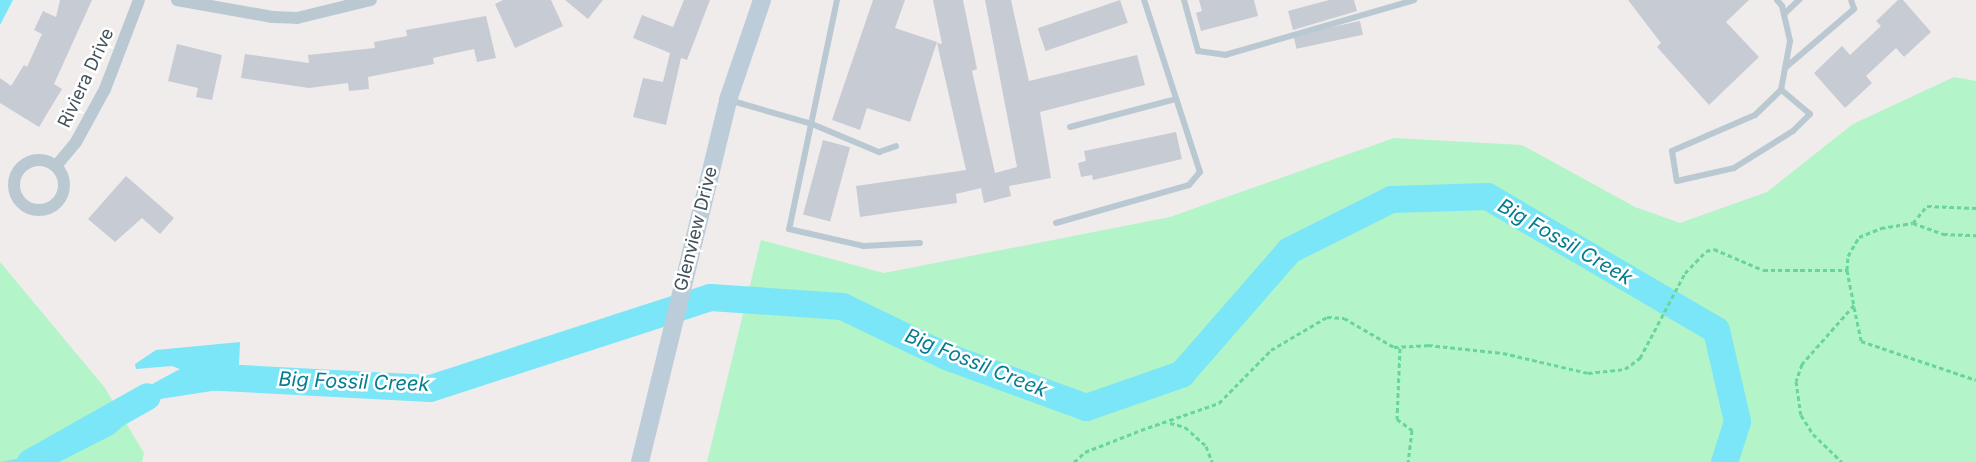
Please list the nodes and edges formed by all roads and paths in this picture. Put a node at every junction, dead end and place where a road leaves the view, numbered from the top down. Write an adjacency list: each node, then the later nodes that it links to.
1 (139, 0): 20 (street, Riviera Drive)
2 (177, 0): 3 (street)
3 (371, 0)
4 (762, 0): 16 (main road, Glenview Drive)
5 (837, 0): 17 (lane)
6 (1144, 0): 15 (lane)
7 (1184, 0): 8 (lane)
8 (1414, 0)
9 (1777, 0): 12 (lane)
10 (1798, 0): 12 (lane)
11 (1851, 0): 13 (lane)
12 (1784, 14): 13 (lane)
13 (1785, 68): 14 (lane)
14 (1781, 90): 14 (lane)
15 (1176, 99): 18 (lane); 22 (lane)
16 (728, 100): 17 (lane); 31 (main road, Glenview Drive)
17 (812, 124): 19 (lane); 25 (lane)
18 (1070, 127)
19 (896, 146)
20 (56, 166): 20 (street)
21 (1976, 208): 23 (path)
22 (1056, 223)
23 (1913, 223): 24 (path); 26 (path)
24 (1976, 235)
25 (920, 243)
26 (1847, 270): 27 (path); 28 (path)
27 (1854, 305): 29 (path); 35 (path)
28 (1400, 348): 30 (path); 34 (path)
29 (1976, 380)
30 (1168, 423): 32 (path); 33 (path)
31 (640, 462)
32 (1074, 462)
33 (1212, 462)
34 (1408, 462)
35 (1842, 462)

